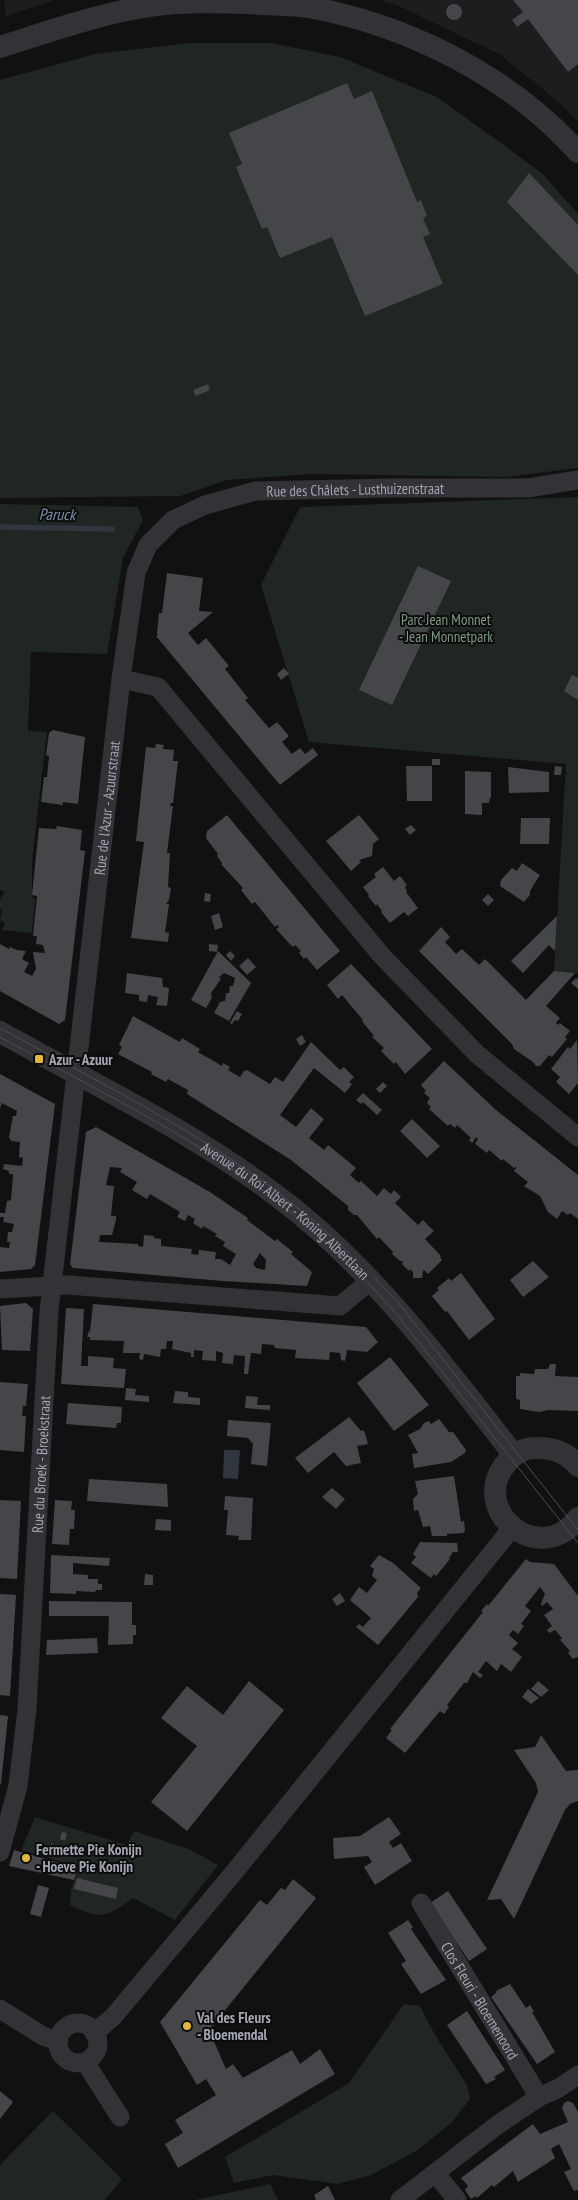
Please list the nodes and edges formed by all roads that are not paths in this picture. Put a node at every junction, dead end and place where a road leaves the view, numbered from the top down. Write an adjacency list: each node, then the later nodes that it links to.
1 (0, 47): 2 (street)
2 (578, 152)
3 (578, 480): 4 (street, Rue des Châlets - Lusthuizenstraat)
4 (148, 545): 5 (street, Rue de l'Azur - Azuurstraat)
5 (121, 679): 7 (street, Rue de l'Azur - Azuurstraat); 8 (street)
6 (0, 1032): 7 (street, Avenue du Roi Albert - Koning Albertlaan)
7 (76, 1074): 9 (street, Avenue du Roi Albert - Koning Albertlaan); 10 (street, Rue du Broek - Broekstraat)
8 (578, 1137)
9 (371, 1280): 10 (street); 12 (street, Avenue du Roi Albert - Koning Albertlaan)
10 (52, 1285): 11 (street); 16 (street, Rue du Broek - Broekstraat)
11 (0, 1289)
12 (514, 1455): 13 (street); 15 (street)
13 (576, 1461)
14 (576, 1527): 15 (street)
15 (512, 1528): 19 (street)
16 (0, 1852)
17 (421, 1903): 23 (street, Clos Fleuri - Bloemenoord)
18 (0, 2008): 20 (street)
19 (94, 2033): 20 (street); 21 (street)
20 (58, 2041): 21 (street)
21 (85, 2062): 24 (street)
22 (578, 2075): 23 (street)
23 (539, 2097): 25 (street)
24 (120, 2117)
25 (436, 2174): 26 (street); 27 (street)
26 (400, 2200)
27 (456, 2200)

